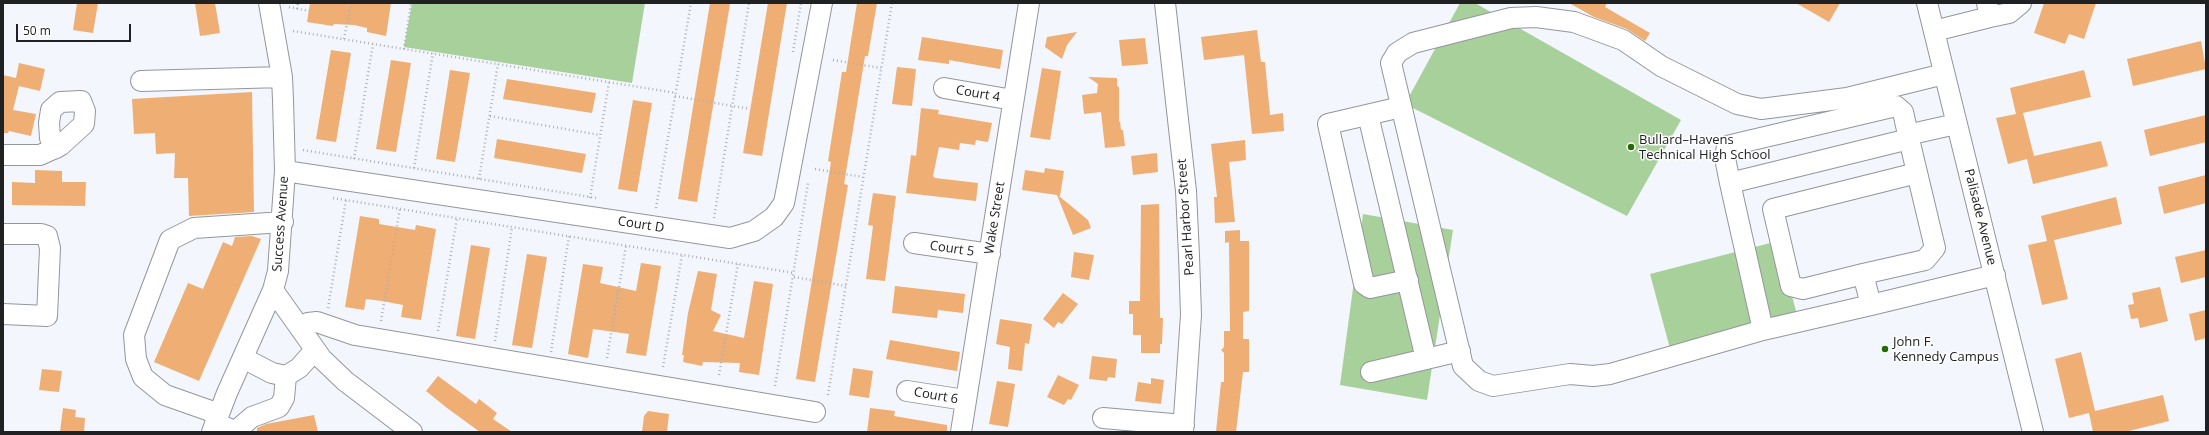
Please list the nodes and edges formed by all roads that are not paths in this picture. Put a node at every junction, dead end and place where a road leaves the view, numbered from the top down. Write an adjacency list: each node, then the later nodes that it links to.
1 (269, 3): 10 (street, Success Avenue)
2 (822, 3): 20 (street, Court D)
3 (1030, 3): 13 (street, Wake Street)
4 (1165, 3): 46 (street, Pearl Harbor Street)
5 (1927, 3): 8 (street, Palisade Avenue)
6 (2021, 3): 7 (street)
7 (1988, 10): 8 (street)
8 (1934, 31): 9 (street, Palisade Avenue)
9 (1944, 74): 14 (street); 16 (street, Palisade Avenue)
10 (282, 77): 11 (street); 20 (street, Success Avenue)
11 (141, 81)
12 (944, 88): 13 (street, Court 4)
13 (1013, 100): 26 (street, Wake Street)
14 (1401, 107): 15 (street); 36 (street)
15 (1368, 115): 29 (street); 29 (street)
16 (1956, 124): 17 (street); 28 (street, Palisade Avenue)
17 (1909, 139): 21 (street); 22 (street); 22 (street)
18 (56, 148): 19 (street)
19 (3, 155)
20 (285, 171): 23 (street, Success Avenue)
21 (1917, 173): 27 (street); 27 (street)
22 (1730, 183): 34 (street)
23 (283, 222): 30 (street, Success Avenue); 45 (street)
24 (3, 234): 32 (street)
25 (914, 243): 26 (street, Court 5)
26 (990, 254): 42 (street, Wake Street)
27 (1863, 274): 31 (street)
28 (1994, 275): 31 (street); 49 (street, Palisade Avenue)
29 (1408, 280): 38 (street)
30 (273, 290): 33 (street); 37 (street, Success Avenue)
31 (1871, 305): 34 (street)
32 (3, 314)
33 (300, 328): 35 (street); 43 (street)
34 (1763, 330): 36 (street)
35 (314, 350): 40 (street); 47 (street)
36 (1460, 351): 38 (street)
37 (243, 358): 40 (street); 45 (street, Success Avenue)
38 (1426, 359): 39 (street)
39 (1371, 372)
40 (286, 376): 45 (street)
41 (907, 391): 42 (street, Court 6)
42 (965, 400): 48 (street, Wake Street)
43 (815, 412)
44 (1103, 418): 46 (street)
45 (215, 423)
46 (1184, 429)
47 (412, 432)
48 (961, 432)
49 (2033, 432)

